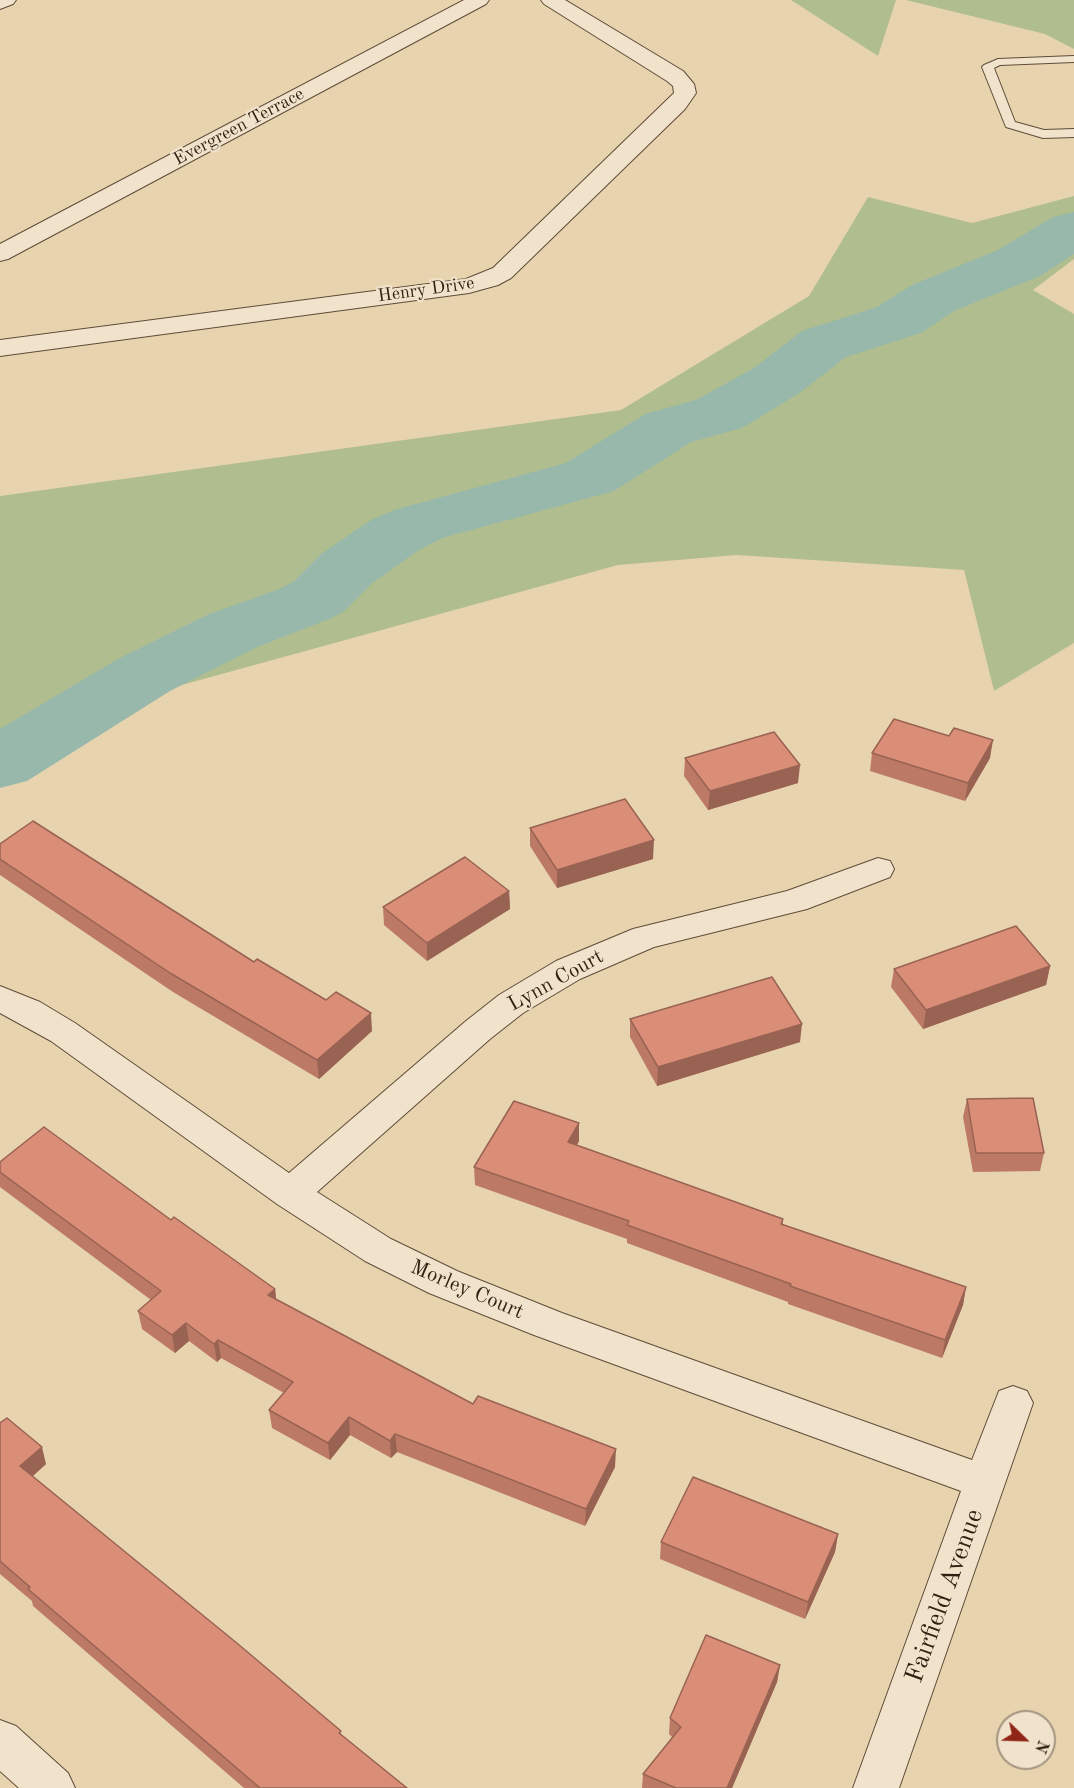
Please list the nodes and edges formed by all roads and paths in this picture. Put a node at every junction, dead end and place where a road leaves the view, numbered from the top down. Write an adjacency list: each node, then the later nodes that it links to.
1 (6, 0): 4 (street)
2 (479, 0): 7 (street, Evergreen Terrace)
3 (551, 0): 8 (street, Henry Drive)
4 (0, 3)
5 (1074, 59): 6 (lane)
6 (1074, 133)
7 (0, 254)
8 (0, 348)
9 (878, 869): 11 (street, Lynn Court)
10 (0, 998): 11 (street, Morley Court)
11 (290, 1194): 13 (street, Morley Court)
12 (1013, 1403): 13 (street, Fairfield Avenue)
13 (985, 1482): 16 (street, Fairfield Avenue)
14 (0, 1741): 15 (street)
15 (52, 1788)
16 (876, 1788)

